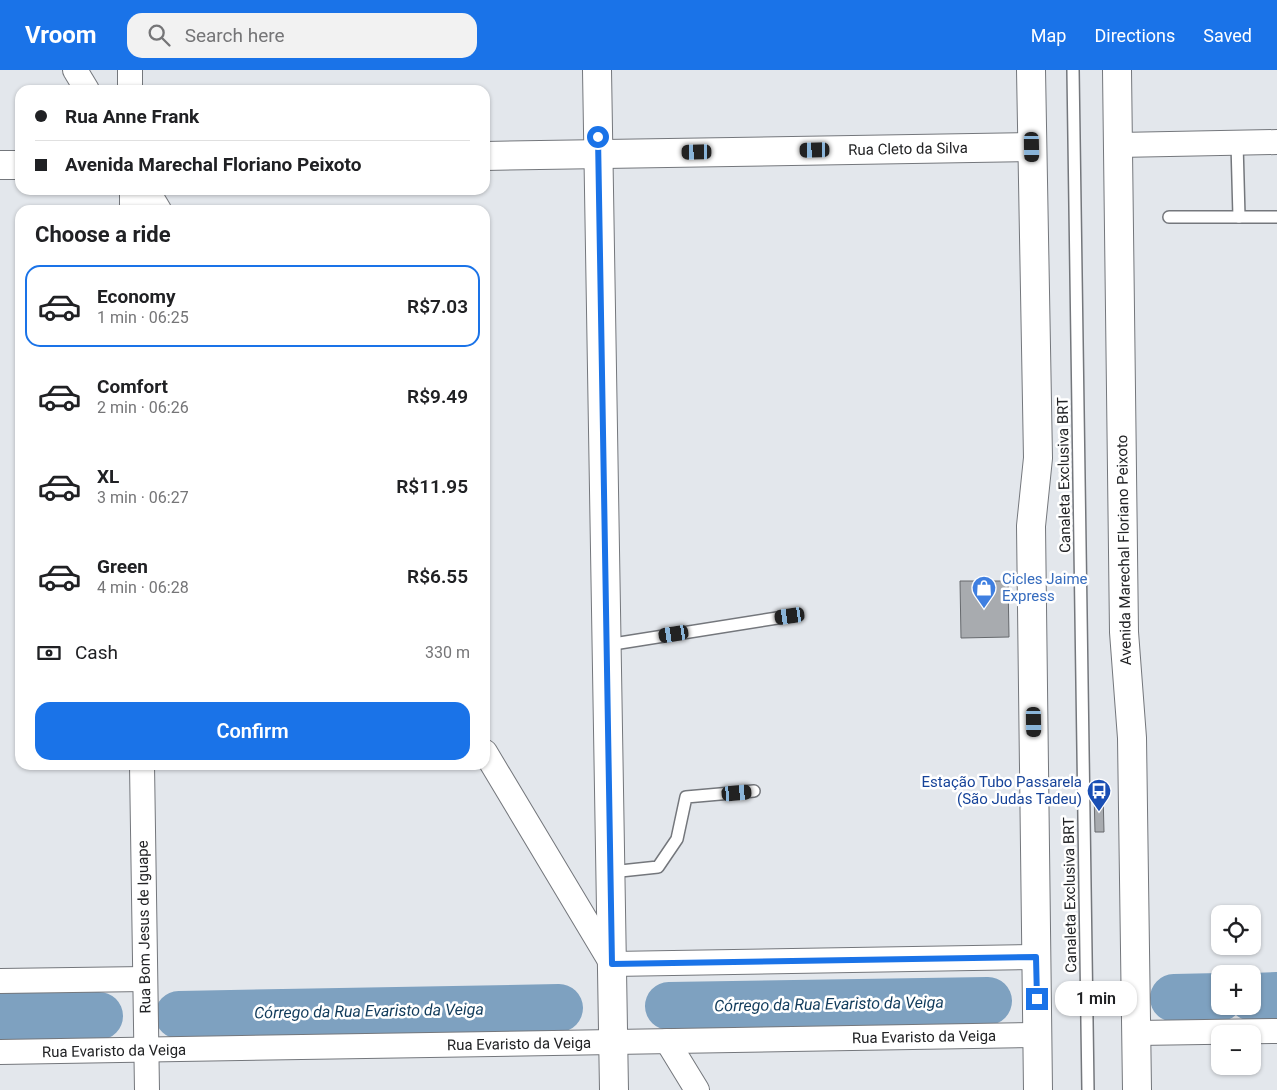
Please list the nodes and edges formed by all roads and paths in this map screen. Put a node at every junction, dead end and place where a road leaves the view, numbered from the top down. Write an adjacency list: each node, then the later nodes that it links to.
1 (75, 70): 7 (street)
2 (130, 70): 8 (street)
3 (598, 70): 13 (street)
4 (1031, 70): 12 (street)
5 (1073, 70): 41 (lane, Canaleta Exclusiva BRT)
6 (1117, 70): 11 (street, Avenida Marechal Floriano Peixoto)
7 (84, 85)
8 (130, 85)
9 (1277, 142): 10 (street)
10 (1237, 143): 11 (street); 18 (lane)
11 (1118, 145): 31 (street, Avenida Marechal Floriano Peixoto)
12 (1032, 147): 13 (street, Rua Cleto da Silva); 26 (street)
13 (599, 154): 14 (street, Rua Cleto da Silva); 21 (street)
14 (490, 156)
15 (0, 165): 16 (street)
16 (15, 165)
17 (1169, 217): 18 (lane)
18 (1239, 217): 19 (lane)
19 (1277, 217)
20 (790, 616): 21 (lane)
21 (607, 646): 25 (street)
22 (490, 760): 27 (street)
23 (142, 770): 28 (street, Rua Bom Jesus de Iguape)
24 (754, 791): 25 (lane)
25 (611, 872): 27 (street)
26 (1036, 957): 27 (street); 32 (street)
27 (612, 964): 34 (street)
28 (145, 979): 29 (street); 35 (street, Rua Bom Jesus de Iguape)
29 (0, 981)
30 (1277, 1031): 31 (street)
31 (1137, 1033): 42 (street, Avenida Marechal Floriano Peixoto)
32 (1037, 1035): 33 (street, Rua Evaristo da Veiga); 40 (street)
33 (667, 1041): 34 (street, Rua Evaristo da Veiga); 39 (street)
34 (614, 1042): 35 (street, Rua Evaristo da Veiga); 38 (street)
35 (146, 1050): 36 (street, Rua Evaristo da Veiga); 37 (street, Rua Bom Jesus de Iguape)
36 (0, 1052)
37 (147, 1090)
38 (614, 1090)
39 (697, 1090)
40 (1038, 1090)
41 (1088, 1090)
42 (1138, 1090)

